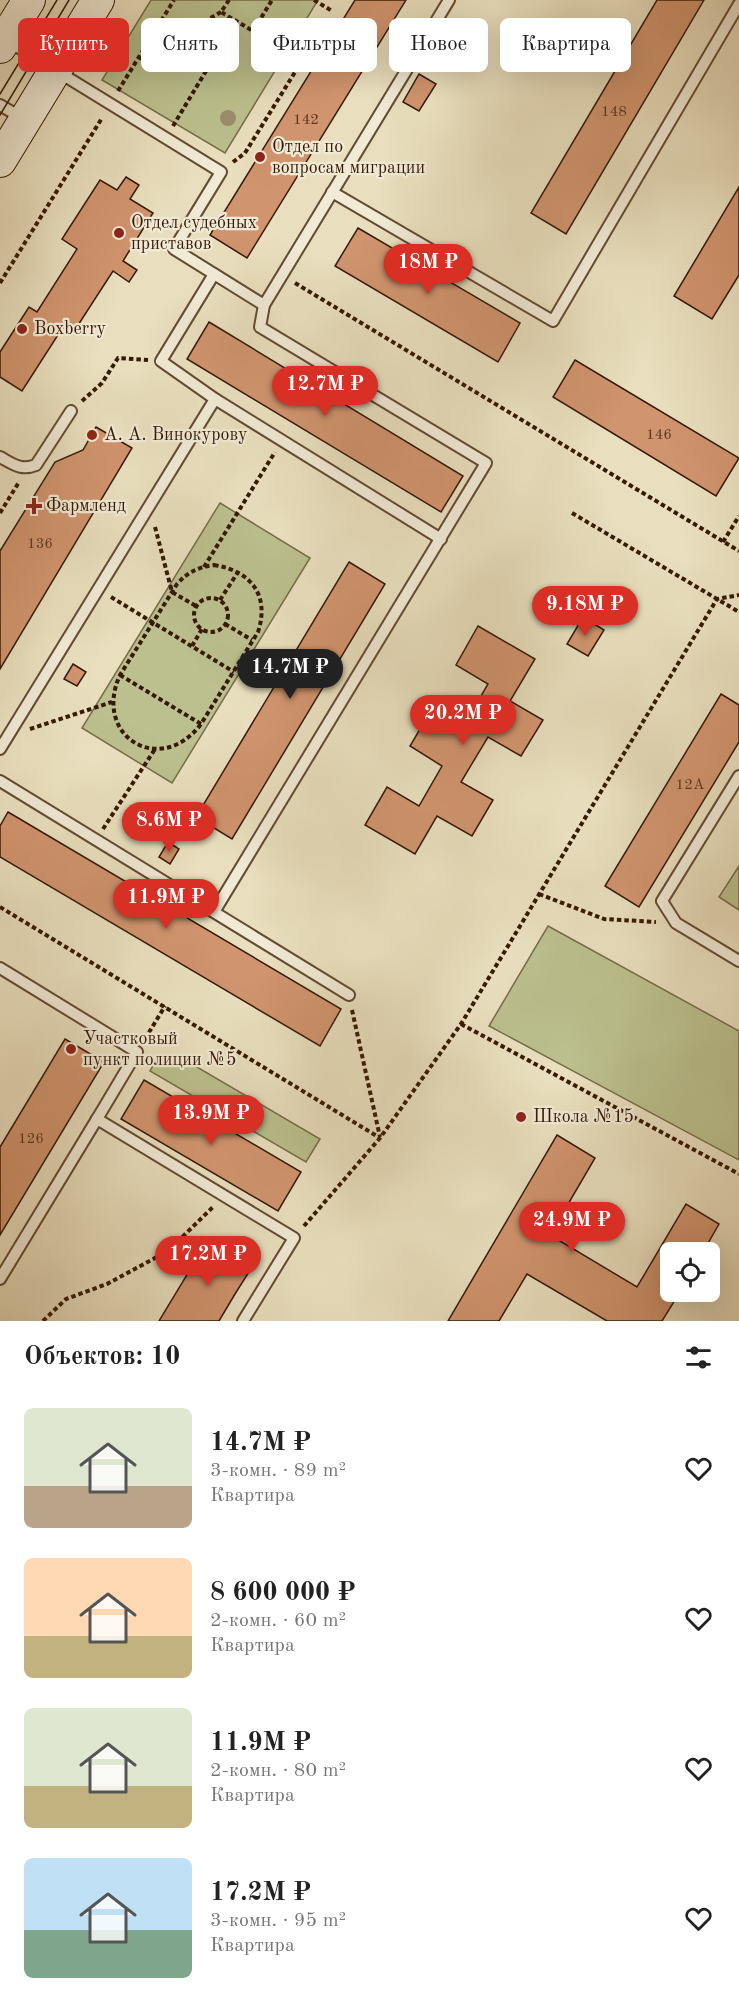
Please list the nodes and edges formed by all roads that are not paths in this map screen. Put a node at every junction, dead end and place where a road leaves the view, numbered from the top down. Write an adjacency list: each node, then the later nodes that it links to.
1 (29, 0): 6 (main road)
2 (98, 0): 5 (main road)
3 (449, 0): 12 (lane)
4 (739, 4): 12 (lane)
5 (87, 18)
6 (3, 43): 7 (lane)
7 (18, 51)
8 (53, 72): 10 (main road)
9 (58, 72): 13 (lane)
10 (12, 113): 11 (main road)
11 (0, 160)
12 (332, 192): 14 (lane)
13 (214, 274): 14 (lane); 15 (lane)
14 (264, 305): 18 (lane)
15 (215, 399): 18 (lane); 19 (lane)
16 (70, 411): 17 (lane)
17 (0, 457)
18 (441, 539): 22 (lane)
19 (0, 749)
20 (739, 776): 23 (lane)
21 (0, 781): 22 (lane)
22 (214, 912): 25 (lane)
23 (739, 961)
24 (0, 968): 26 (lane)
25 (349, 995)
26 (97, 1119): 27 (lane); 28 (lane)
27 (0, 1279)
28 (243, 1321)

